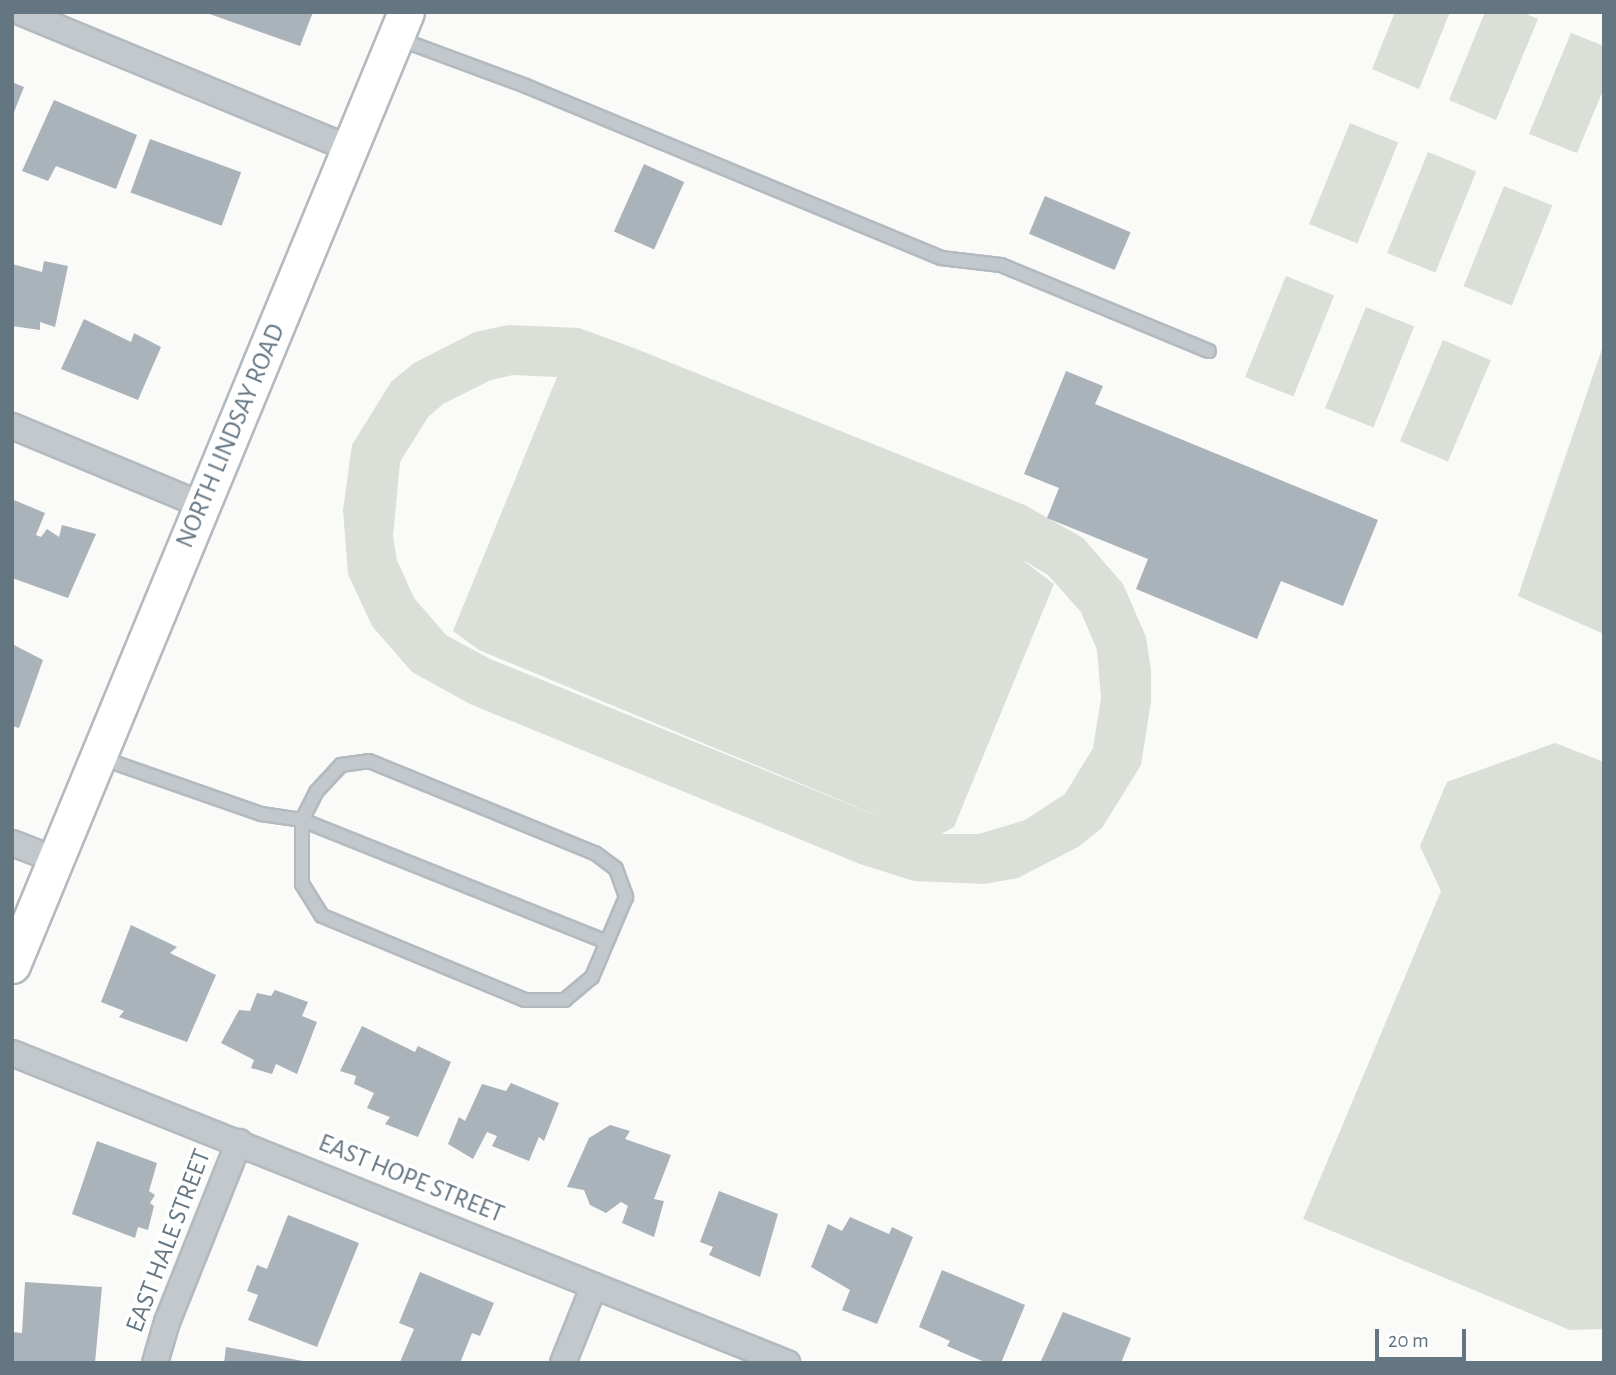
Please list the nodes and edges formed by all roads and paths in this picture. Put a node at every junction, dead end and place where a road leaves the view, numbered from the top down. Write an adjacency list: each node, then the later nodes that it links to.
1 (20, 12): 3 (street)
2 (401, 25): 3 (main road, NORTH LINDSAY ROAD); 4 (lane)
3 (350, 149): 6 (main road, NORTH LINDSAY ROAD)
4 (1209, 351)
5 (12, 426): 6 (street)
6 (202, 505): 7 (main road, NORTH LINDSAY ROAD)
7 (98, 757): 8 (lane); 10 (main road, NORTH LINDSAY ROAD)
8 (302, 820): 11 (lane); 11 (lane); 11 (lane)
9 (12, 843): 10 (street)
10 (55, 860): 12 (main road, NORTH LINDSAY ROAD)
11 (607, 943)
12 (12, 965)
13 (12, 1053): 14 (street, EAST HOPE STREET)
14 (239, 1142): 15 (street, EAST HOPE STREET); 16 (street, EAST HALE STREET)
15 (594, 1286): 17 (street); 18 (street, EAST HOPE STREET)
16 (155, 1363)
17 (563, 1363)
18 (787, 1363)

